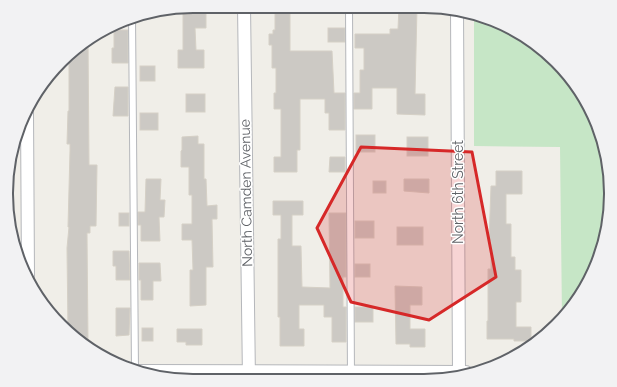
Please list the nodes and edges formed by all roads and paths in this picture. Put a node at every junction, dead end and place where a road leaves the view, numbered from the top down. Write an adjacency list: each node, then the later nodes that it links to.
1 (244, 13): 12 (street, North Camden Avenue)
2 (349, 13): 13 (lane)
3 (457, 16): 8 (street, North 6th Street)
4 (132, 24): 7 (lane)
5 (27, 124): 6 (street)
6 (28, 265)
7 (135, 364)
8 (462, 370)
9 (173, 373): 11 (street)
10 (443, 373): 14 (street)
11 (205, 374)
12 (249, 374)
13 (351, 374)
14 (406, 374)

